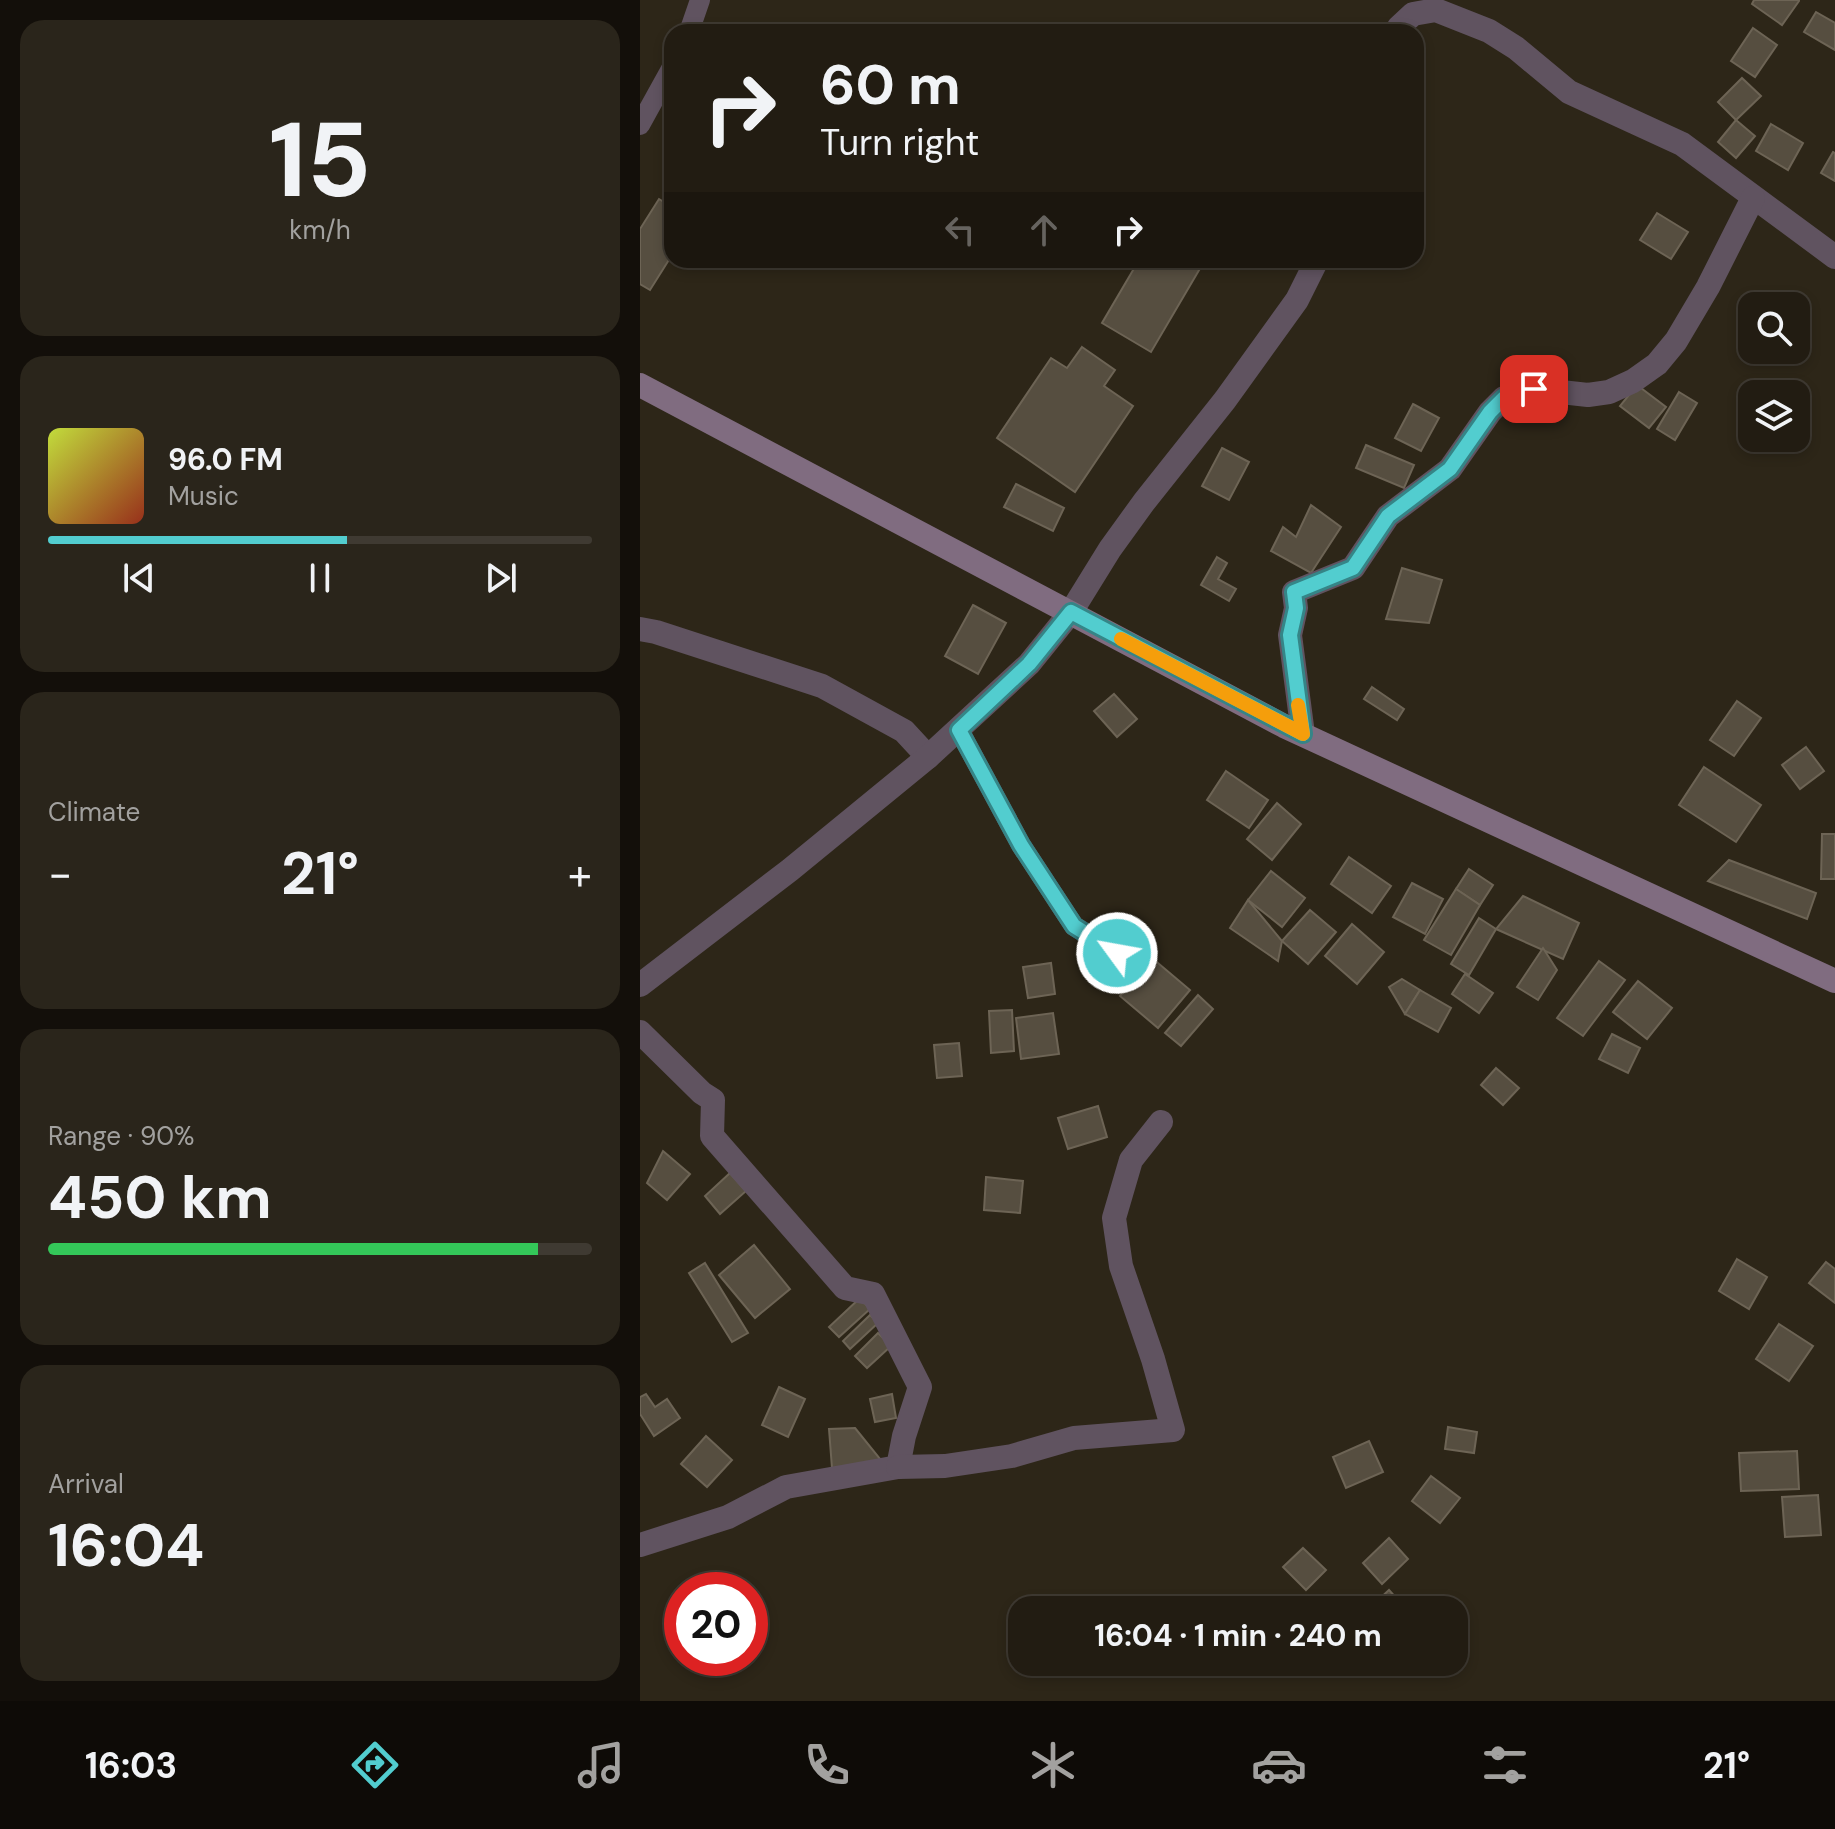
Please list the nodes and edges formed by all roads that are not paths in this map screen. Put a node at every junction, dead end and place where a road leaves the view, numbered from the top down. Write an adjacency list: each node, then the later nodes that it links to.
1 (700, 0): 3 (lane)
2 (1403, 0): 4 (street)
3 (692, 24)
4 (1399, 24)
5 (1403, 24): 8 (street)
6 (664, 82): 7 (lane)
7 (640, 125)
8 (1753, 198): 9 (street); 15 (street)
9 (1835, 257)
10 (1313, 268): 12 (street)
11 (640, 385): 12 (main road)
12 (1071, 612): 14 (street); 15 (main road)
13 (640, 629): 16 (street)
14 (959, 730): 16 (street); 17 (lane)
15 (1303, 734): 18 (main road)
16 (928, 757): 19 (street)
17 (1117, 953)
18 (1835, 981)
19 (640, 985)
20 (640, 1032): 22 (street)
21 (1161, 1122): 22 (street)
22 (898, 1467): 23 (street)
23 (640, 1545)

